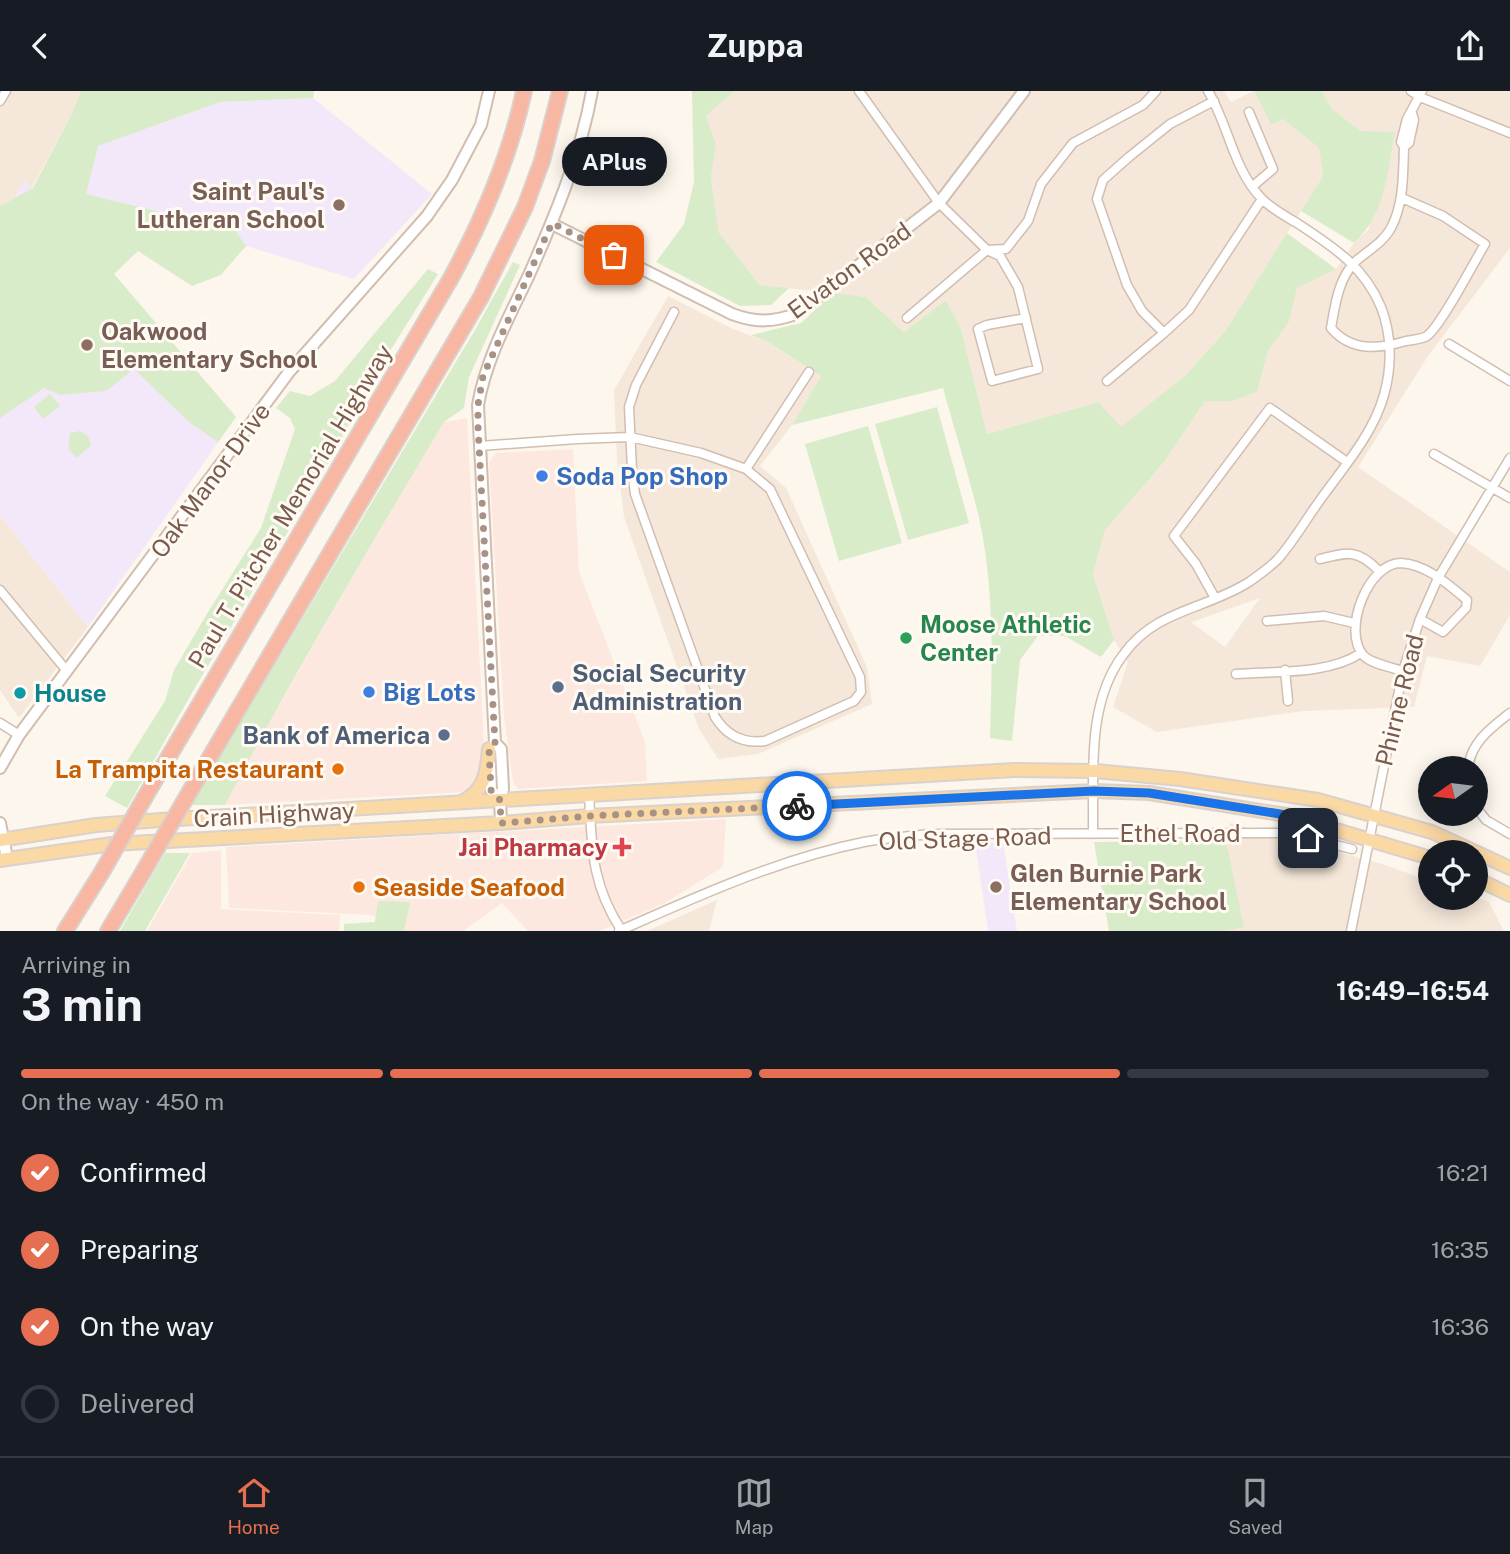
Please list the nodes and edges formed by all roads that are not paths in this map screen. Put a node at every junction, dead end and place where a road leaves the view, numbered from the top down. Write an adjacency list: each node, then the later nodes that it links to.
1 (6, 91): 12 (street)
2 (489, 91): 50 (street, Oak Manor Drive)
3 (524, 91): 83 (highway, Paul T. Pitcher Memorial Highway, bridge)
4 (560, 91): 84 (highway, bridge)
5 (592, 91): 20 (street)
6 (859, 91): 19 (street)
7 (1024, 91): 19 (street, Elvaton Road)
8 (1156, 91): 21 (street)
9 (1208, 91): 13 (street)
10 (1411, 91): 11 (street)
11 (1421, 94): 15 (street); 17 (street)
12 (0, 101)
13 (1214, 101): 16 (street); 26 (street)
14 (1249, 112): 16 (street)
15 (1510, 133)
16 (1253, 186): 18 (street)
17 (1402, 198): 22 (street); 28 (street)
18 (1262, 199): 22 (street); 26 (street)
19 (939, 203): 20 (street, Elvaton Road); 21 (street)
20 (552, 223): 33 (street)
21 (987, 250): 24 (street); 25 (street)
22 (1353, 264): 28 (street); 28 (street)
23 (674, 312): 32 (street)
24 (906, 318)
25 (1026, 318): 25 (street)
26 (1164, 333): 30 (street)
27 (1449, 344): 31 (street)
28 (1390, 345): 36 (street)
29 (809, 372): 37 (street)
30 (1107, 381)
31 (1510, 381)
32 (630, 437): 33 (street); 37 (street); 37 (street)
33 (480, 446): 57 (street)
34 (1434, 454): 38 (street)
35 (1510, 459): 38 (street, Phirne Road)
36 (1347, 462): 44 (street); 44 (street)
37 (746, 469)
38 (1492, 489): 39 (street); 42 (street, Phirne Road)
39 (1510, 498)
40 (1320, 559): 41 (street)
41 (1380, 571): 42 (street); 47 (street)
42 (1438, 578): 45 (street, Phirne Road); 45 (street)
43 (0, 590): 50 (street)
44 (1215, 598): 60 (street)
45 (1420, 619): 51 (street, Phirne Road)
46 (1267, 621): 47 (street)
47 (1354, 623): 48 (street)
48 (1361, 653): 49 (street); 51 (street)
49 (1286, 670): 52 (street); 53 (street)
50 (67, 671): 56 (street, Oak Manor Drive)
51 (1403, 671): 67 (street, Phirne Road)
52 (1236, 674)
53 (1288, 701)
54 (1510, 713): 58 (street)
55 (0, 723): 56 (street)
56 (19, 735): 59 (street, Oak Manor Drive)
57 (492, 746): 63 (street); 64 (main road)
58 (1471, 756)
59 (0, 768)
60 (1095, 771): 61 (street); 62 (main road, Crain Highway); 67 (main road, Crain Highway)
61 (1094, 791): 65 (main road, Crain Highway); 66 (main road, Crain Highway); 73 (street)
62 (589, 794): 63 (main road, Crain Highway); 66 (street)
63 (500, 800): 64 (main road, Crain Highway); 70 (street)
64 (459, 803): 76 (main road, Crain Highway)
65 (1286, 815): 71 (street); 75 (main road, Crain Highway)
66 (589, 816): 70 (main road, Crain Highway); 85 (street)
67 (1372, 816): 75 (street, Phirne Road); 80 (main road, Crain Highway)
68 (1488, 821): 74 (street)
69 (0, 823): 76 (street)
70 (501, 823): 79 (main road, Crain Highway)
71 (1286, 833): 73 (street, Ethel Road); 77 (street, Ethel Road)
72 (1074, 834): 73 (street, Ethel Road); 85 (street, Old Stage Road)
73 (1093, 834)
74 (1510, 834)
75 (1367, 838): 78 (main road, Crain Highway); 86 (street, Phirne Road)
76 (2, 839): 79 (street)
77 (1352, 849)
78 (1418, 854)
79 (4, 859)
80 (1510, 868)
81 (1488, 884): 82 (main road)
82 (1510, 895)
83 (65, 931)
84 (108, 931)
85 (621, 931)
86 (1350, 931)

